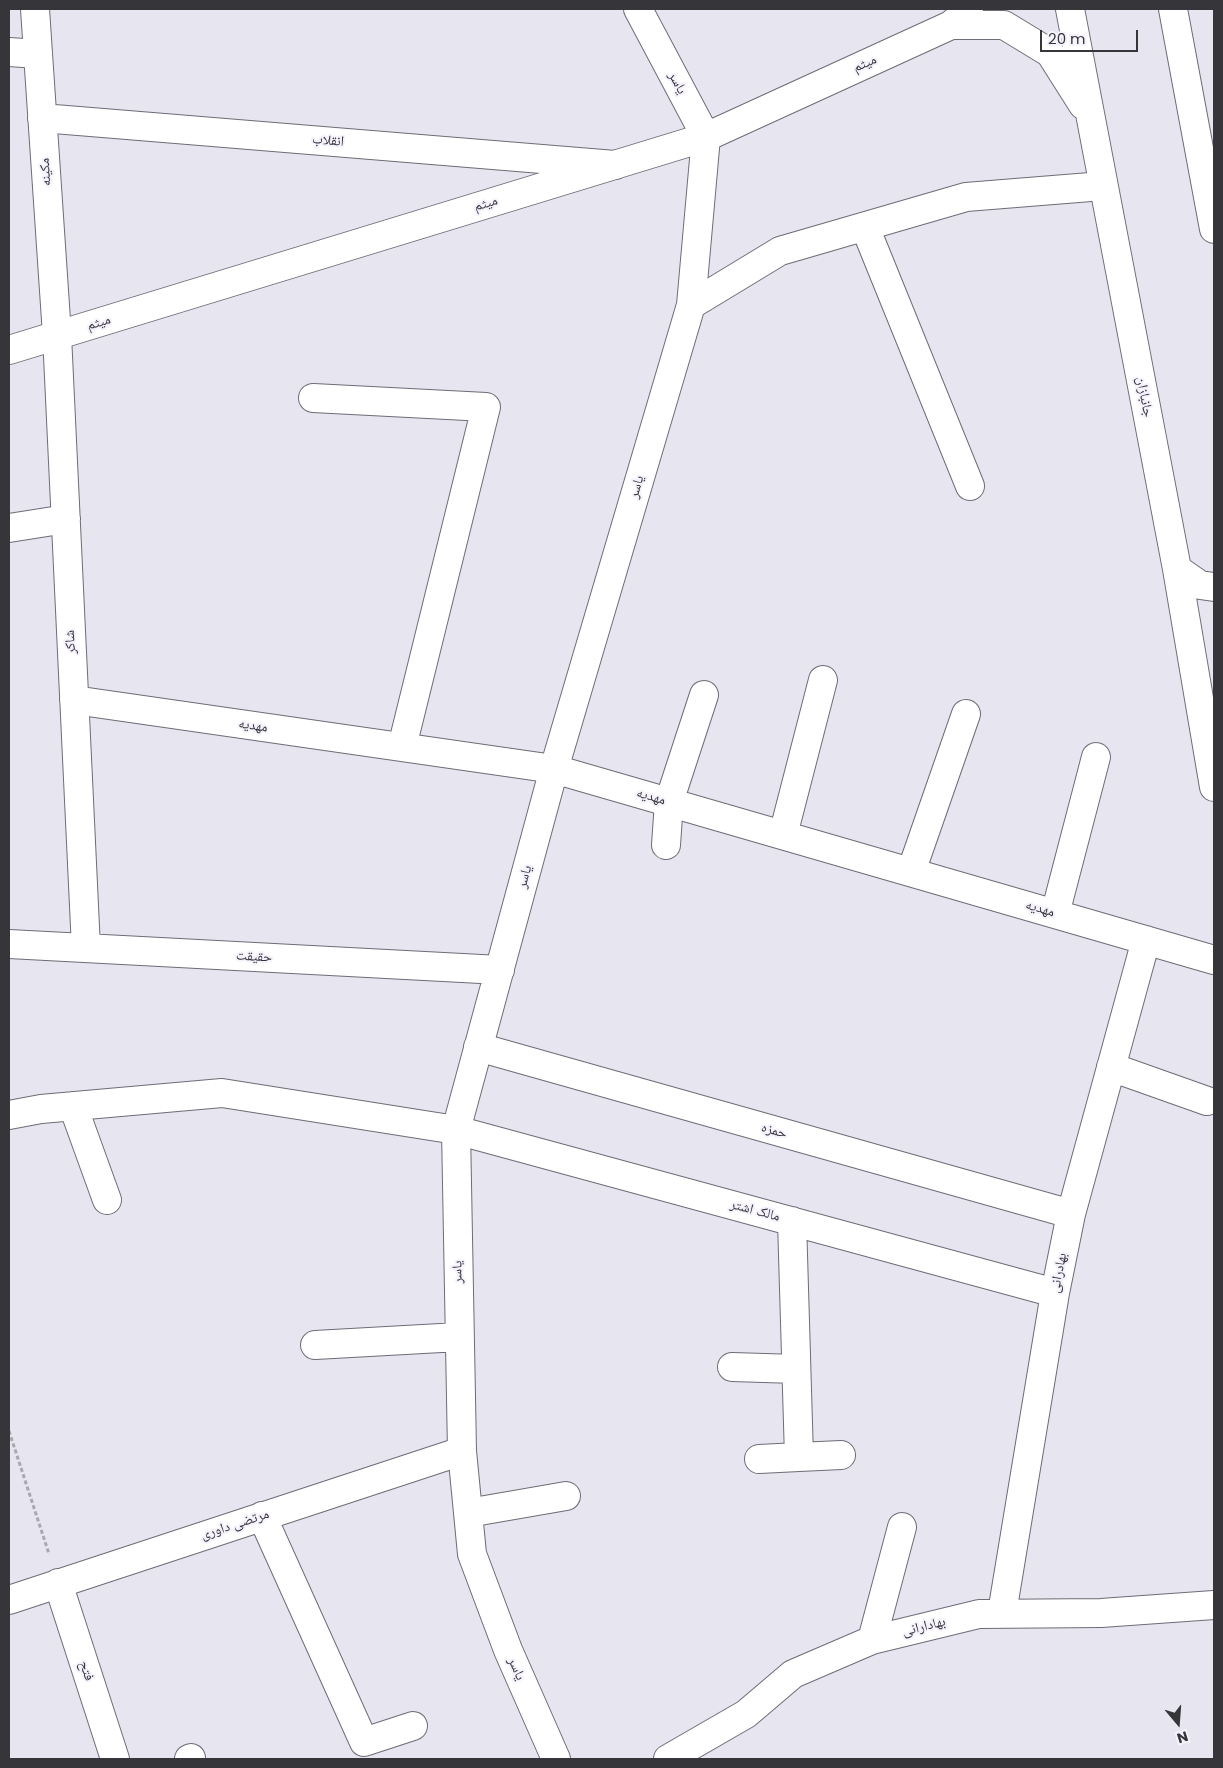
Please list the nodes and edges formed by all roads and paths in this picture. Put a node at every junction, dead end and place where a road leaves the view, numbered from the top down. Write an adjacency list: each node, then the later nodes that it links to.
1 (34, 9): 7 (street, مکینه)
2 (638, 9): 10 (street, یاسر)
3 (1070, 9): 8 (street, جانبازان)
4 (1173, 9): 14 (street)
5 (960, 17): 8 (street); 10 (street, میثم)
6 (9, 52): 7 (street)
7 (38, 54): 9 (street, مکینه)
8 (1090, 115): 12 (street, جانبازان)
9 (42, 118): 11 (street, انقلاب); 16 (street, مکینه)
10 (706, 137): 11 (street, میثم); 15 (street, یاسر)
11 (615, 164): 16 (street, میثم)
12 (1103, 186): 13 (street); 22 (street, جانبازان)
13 (865, 227): 15 (street); 19 (street)
14 (1214, 228)
15 (691, 305): 30 (street, یاسر)
16 (57, 335): 17 (street, میثم); 20 (street, شاکر)
17 (9, 350)
18 (314, 398): 28 (street)
19 (970, 486)
20 (66, 519): 21 (street); 26 (street, شاکر)
21 (9, 528)
22 (1177, 569): 23 (street); 31 (street, جانبازان)
23 (1214, 586)
24 (823, 680): 33 (street)
25 (704, 695): 32 (street)
26 (74, 700): 28 (street, مهدیه); 39 (street, شاکر)
27 (966, 714): 35 (street)
28 (402, 747): 30 (street, مهدیه)
29 (1096, 757): 36 (street)
30 (554, 769): 32 (street, مهدیه); 41 (street, یاسر)
31 (1214, 787)
32 (669, 802): 33 (street, مهدیه); 34 (street)
33 (782, 835): 35 (street, مهدیه)
34 (666, 845)
35 (911, 872): 36 (street, مهدیه)
36 (1055, 914): 37 (street, مهدیه)
37 (1146, 940): 40 (street, مهدیه); 43 (street, بهادرانی)
38 (9, 944): 39 (street, حقیقت)
39 (86, 948): 41 (street, حقیقت)
40 (1214, 960)
41 (500, 970): 42 (street, یاسر)
42 (478, 1047): 47 (street, یاسر); 49 (street, حمزه)
43 (1111, 1067): 44 (street); 49 (street, بهادرانی)
44 (1207, 1101)
45 (73, 1106): 46 (street, مالک اشتر); 47 (street, مالک اشتر); 48 (street)
46 (9, 1115)
47 (456, 1130): 50 (street, مالک اشتر); 52 (street, یاسر)
48 (107, 1200)
49 (1070, 1214): 51 (street, بهادرانی)
50 (792, 1221): 51 (street, مالک اشتر); 55 (street)
51 (1055, 1293): 68 (street, بهادرانی)
52 (460, 1337): 53 (street); 57 (street, یاسر)
53 (316, 1345)
54 (732, 1367): 55 (street)
55 (796, 1369): 59 (street)
56 (9, 1431): 65 (path)
57 (462, 1451): 62 (street, یاسر); 63 (street, مرتضی داوری)
58 (841, 1455): 59 (street)
59 (799, 1457): 60 (street)
60 (759, 1459)
61 (566, 1496): 62 (street)
62 (468, 1513): 72 (street, یاسر)
63 (262, 1516): 65 (street, مرتضی داوری); 70 (street)
64 (902, 1527): 69 (street)
65 (58, 1583): 66 (street, مرتضی داوری); 71 (street, فتح)
66 (9, 1600)
67 (1214, 1605): 68 (street, بهادارانی)
68 (1002, 1613): 69 (street, بهادارانی)
69 (872, 1640): 73 (street, بهادارانی)
70 (413, 1726)
71 (115, 1759)
72 (556, 1759)
73 (668, 1759)

